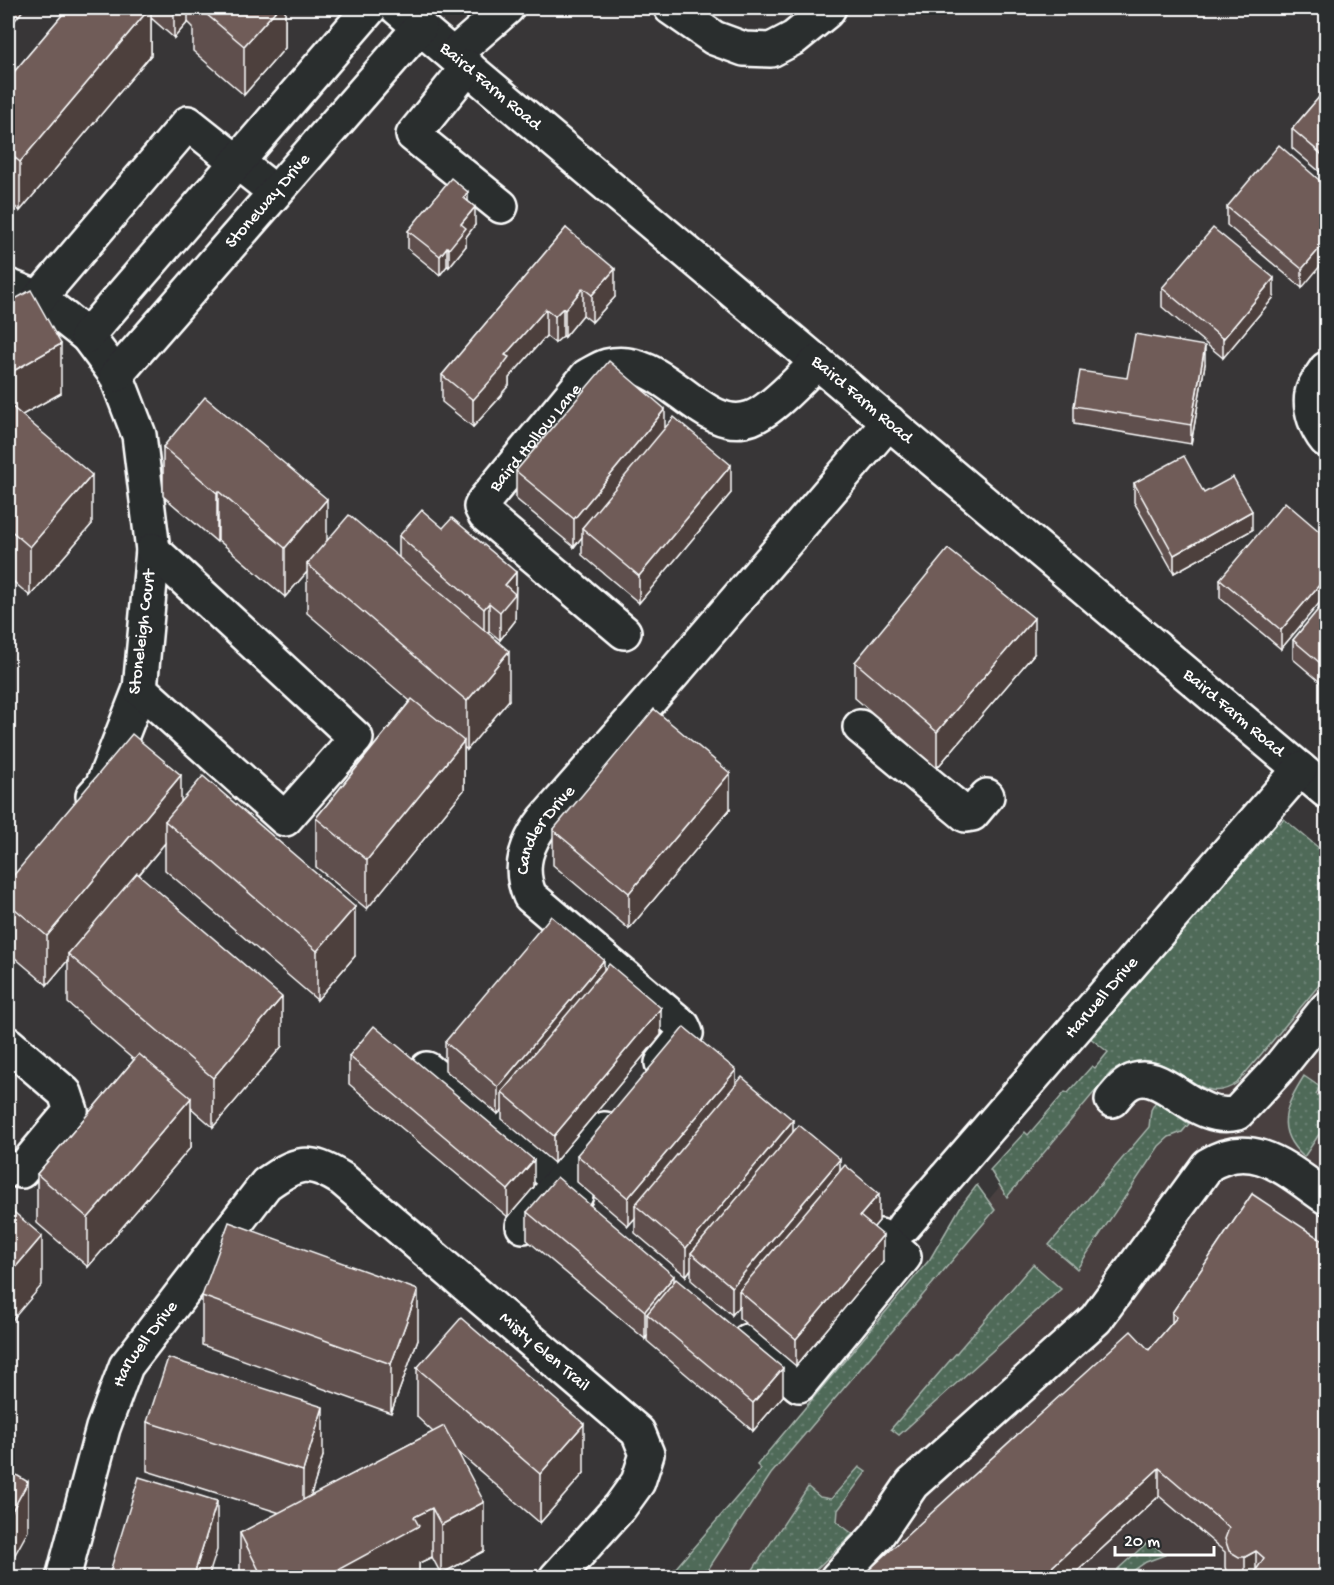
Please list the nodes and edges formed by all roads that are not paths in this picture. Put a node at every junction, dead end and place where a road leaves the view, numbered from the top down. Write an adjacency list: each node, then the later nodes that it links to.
1 (369, 8): 7 (street)
2 (507, 8): 6 (street)
3 (671, 8): 4 (street)
4 (829, 8)
5 (408, 17): 6 (street, Baird Farm Road); 8 (street, Stoneway Drive)
6 (461, 61): 9 (street); 13 (street, Baird Farm Road)
7 (237, 161): 8 (street); 11 (street); 12 (street)
8 (275, 192): 14 (street, Stoneway Drive)
9 (501, 206)
10 (8, 286): 11 (street, Stoneleigh Court)
11 (39, 298): 12 (street, Stoneleigh Court)
12 (87, 336): 14 (street, Stoneleigh Court)
13 (817, 362): 16 (street, Baird Farm Road); 19 (street, Baird Hollow Lane)
14 (116, 375): 18 (street, Stoneleigh Court)
15 (1319, 381): 17 (street)
16 (889, 422): 22 (street, Baird Farm Road); 29 (street, Candler Drive)
17 (1326, 440)
18 (153, 550): 20 (street, Stoneleigh Court); 20 (street)
19 (624, 632)
20 (140, 689): 25 (street, Stoneleigh Court)
21 (860, 727): 24 (street)
22 (1300, 769): 23 (street, Baird Farm Road); 38 (street, Harwell Drive)
23 (1326, 791)
24 (987, 796)
25 (70, 819)
26 (1322, 1023): 30 (street)
27 (8, 1044): 33 (street)
28 (427, 1068): 34 (street)
29 (643, 1085)
30 (1112, 1100)
31 (621, 1111): 34 (street)
32 (309, 1165): 39 (street, Harwell Drive); 40 (street, Misty Glen Trail)
33 (8, 1168)
34 (560, 1182): 36 (street); 37 (street)
35 (1326, 1197): 41 (street)
36 (596, 1212)
37 (523, 1226)
38 (729, 1325)
39 (63, 1578)
40 (556, 1578)
41 (837, 1578)

